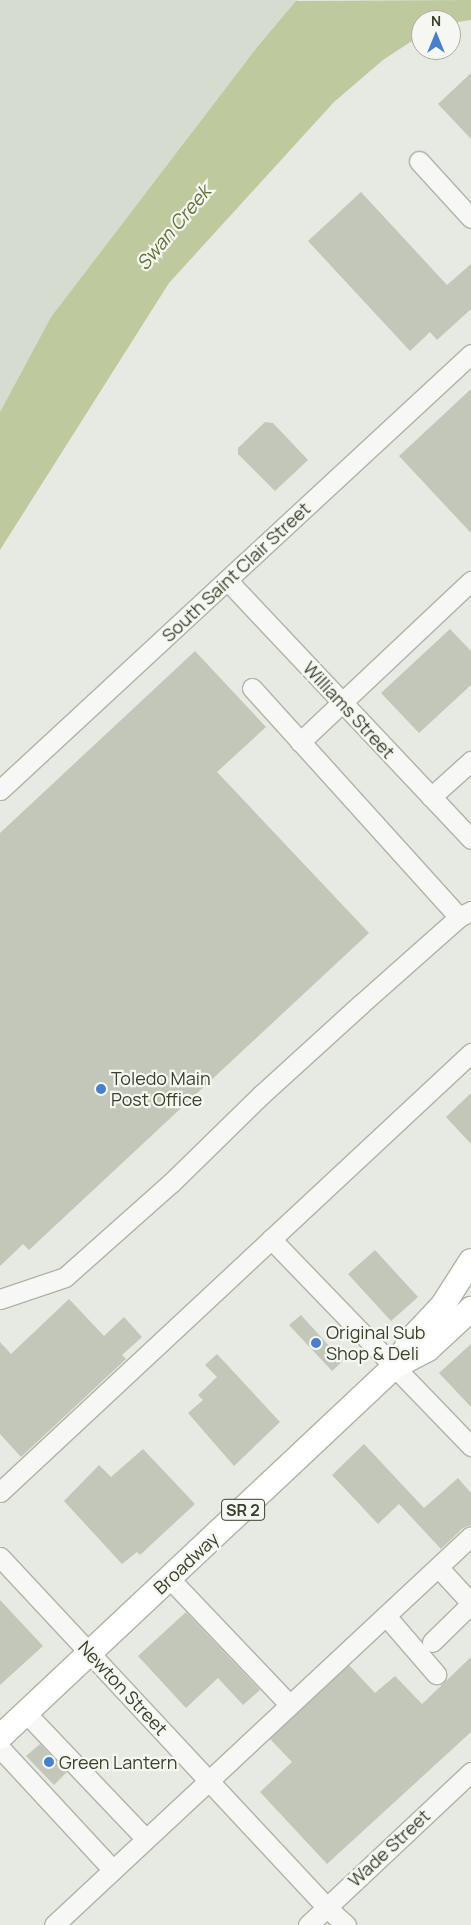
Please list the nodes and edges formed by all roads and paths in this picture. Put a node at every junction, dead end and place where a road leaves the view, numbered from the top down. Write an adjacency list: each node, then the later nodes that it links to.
1 (419, 160): 2 (street)
2 (471, 218)
3 (471, 354): 4 (street, South Saint Clair Street)
4 (227, 580): 7 (street, Williams Street); 10 (street, South Saint Clair Street)
5 (471, 582): 7 (street)
6 (252, 688): 8 (street)
7 (341, 701): 8 (street); 11 (street, Williams Street)
8 (300, 742): 13 (street)
9 (471, 761): 11 (street)
10 (0, 790)
11 (431, 797): 12 (street, Williams Street)
12 (471, 839)
13 (465, 914): 17 (street)
14 (471, 1053): 15 (street)
15 (271, 1239): 19 (street); 21 (street)
16 (471, 1261): 19 (main road, Broadway / SR 2)
17 (0, 1300)
18 (471, 1309): 19 (main road, Broadway / SR 2)
19 (394, 1367): 20 (street); 25 (main road, Broadway / SR 2)
20 (471, 1446)
21 (0, 1492)
22 (471, 1536): 24 (street)
23 (0, 1557): 29 (street, Newton Street)
24 (438, 1567): 26 (street); 27 (street)
25 (170, 1578): 29 (main road, Broadway / SR 2); 31 (street)
26 (471, 1603): 28 (street)
27 (386, 1616): 30 (street); 31 (street)
28 (432, 1642)
29 (90, 1652): 32 (main road, Broadway / SR 2); 36 (street, Newton Street)
30 (436, 1674)
31 (290, 1705): 36 (street)
32 (25, 1712): 33 (main road, Broadway / SR 2); 37 (street)
33 (0, 1737)
34 (0, 1748): 38 (street)
35 (471, 1772): 39 (street, Wade Street)
36 (209, 1780): 37 (street); 39 (street, Newton Street)
37 (146, 1840): 38 (street)
38 (113, 1870): 40 (street)
39 (326, 1907): 41 (street, Wade Street); 42 (street, Newton Street)
40 (54, 1925)
41 (308, 1925)
42 (346, 1925)

